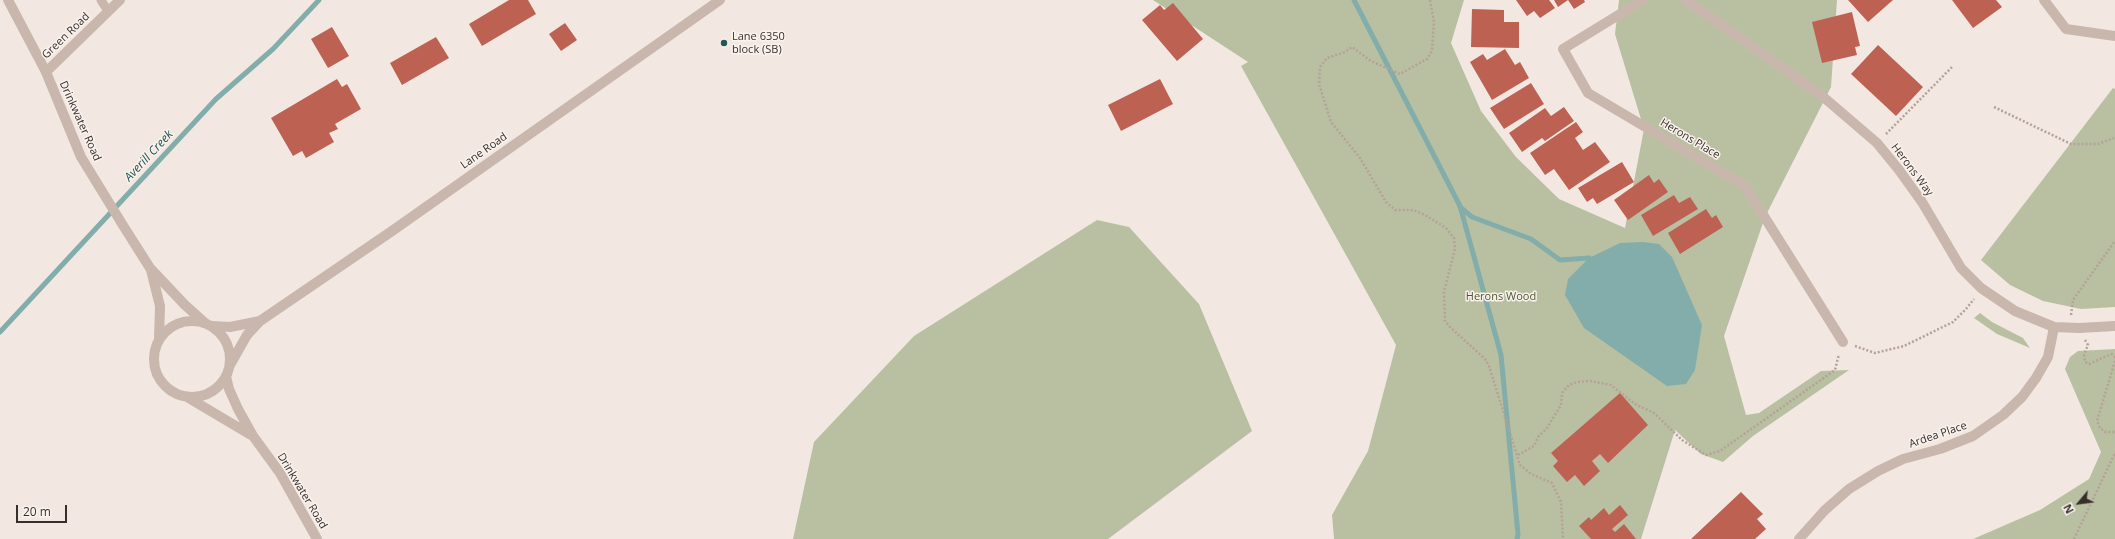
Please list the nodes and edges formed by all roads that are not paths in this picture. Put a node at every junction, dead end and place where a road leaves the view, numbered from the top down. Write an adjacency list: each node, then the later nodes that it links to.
1 (8, 0): 10 (street, Drinkwater Road)
2 (101, 0): 8 (lane)
3 (120, 0): 8 (street, Green Road)
4 (720, 0): 12 (street, Lane Road)
5 (1643, 0): 17 (street, Herons Place)
6 (1686, 0): 15 (street, Herons Way)
7 (2044, 0): 9 (street)
8 (108, 11): 10 (street, Green Road)
9 (2115, 36)
10 (46, 72): 11 (street, Drinkwater Road)
11 (150, 268): 13 (street, Drinkwater Road); 16 (street, Drinkwater Road)
12 (260, 321): 13 (street, Lane Road); 18 (street, Lane Road)
13 (208, 325): 16 (street); 18 (street)
14 (2115, 326): 15 (street, Herons Way)
15 (2054, 327): 23 (street, Ardea Place)
16 (159, 340): 20 (street)
17 (1843, 342)
18 (230, 365): 19 (street)
19 (226, 376): 20 (street); 21 (street, Drinkwater Road)
20 (185, 396): 21 (street, Drinkwater Road)
21 (252, 436): 22 (street, Drinkwater Road)
22 (317, 539)
23 (1799, 539)

